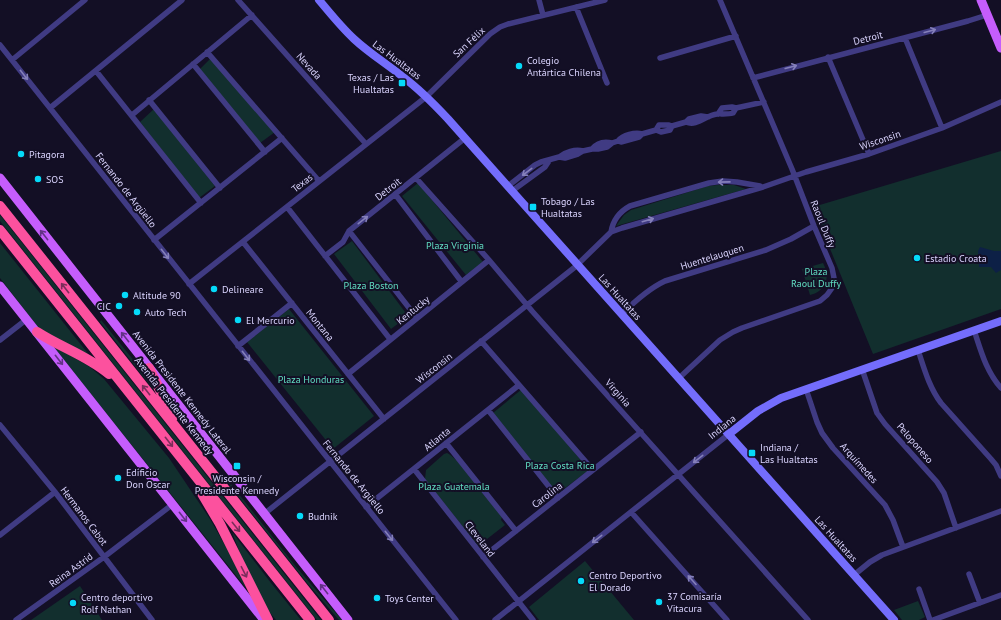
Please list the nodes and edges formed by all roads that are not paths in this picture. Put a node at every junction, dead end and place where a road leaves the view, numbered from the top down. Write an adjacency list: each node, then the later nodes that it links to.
1 (85, 0): 21 (street)
2 (182, 0): 23 (street)
3 (238, 0): 10 (street, Nevada)
4 (319, 0): 26 (street, Las Hualtatas)
5 (539, 0): 11 (street)
6 (605, 0): 9 (street, San Félix)
7 (720, 0): 14 (street, Raoul Duffy)
8 (981, 0): 12 (main road)
9 (576, 7): 11 (street, San Félix); 25 (street)
10 (252, 15): 18 (street); 35 (street, Nevada)
11 (543, 15): 26 (street, San Félix)
12 (987, 15): 13 (main road); 15 (street, Detroit, one-way to 12)
13 (998, 32): 17 (main road)
14 (736, 36): 19 (street); 24 (street, Raoul Duffy)
15 (905, 38): 20 (street, Detroit); 32 (street)
16 (0, 44): 21 (street, Fernando de Argüello)
17 (1001, 48)
18 (207, 52): 22 (street); 33 (street)
19 (660, 58)
20 (828, 58): 24 (street, Detroit, one-way to 20); 37 (street)
21 (12, 60): 30 (street, Fernando de Argüello, one-way to 30)
22 (193, 64): 27 (street); 36 (street)
23 (96, 71): 30 (street); 31 (street)
24 (753, 78): 28 (street, Raoul Duffy)
25 (607, 83)
26 (426, 97): 34 (street, Las Hualtatas); 35 (street, Texas)
27 (149, 100): 31 (street); 43 (street)
28 (764, 102): 38 (street, Raoul Duffy); 44 (street)
29 (1001, 102): 32 (street, Wisconsin)
30 (50, 108): 53 (street, Fernando de Argüello)
31 (132, 115): 46 (street)
32 (942, 128): 37 (street, Wisconsin)
33 (282, 138): 36 (street); 41 (street)
34 (465, 138): 40 (street, Detroit); 44 (street, Las Hualtatas)
35 (366, 144): 41 (street, Texas)
36 (265, 152): 43 (street)
37 (869, 154): 38 (street, Wisconsin)
38 (795, 176): 42 (street, Wisconsin); 49 (street, Raoul Duffy)
39 (0, 178): 74 (main road, Avenida Presidente Kennedy Lateral, one-way to 39)
40 (416, 178): 45 (street, Detroit); 56 (street, Virginia)
41 (319, 181): 48 (street, Texas)
42 (763, 187): 52 (street, Wisconsin, one-way to 42); 52 (street, Wisconsin, one-way to 52)
43 (220, 188): 46 (street)
44 (510, 189): 57 (street, Las Hualtatas)
45 (395, 194): 51 (street, Detroit, one-way to 45); 58 (street)
46 (201, 203): 53 (street)
47 (0, 206): 89 (highway, Avenida Presidente Kennedy, one-way to 47)
48 (287, 207): 54 (street, Texas); 55 (street)
49 (814, 226): 63 (street, Huentelauquen); 77 (street, Raoul Duffy)
50 (0, 230): 81 (highway)
51 (349, 231): 55 (street, Detroit); 64 (street)
52 (611, 232): 57 (street, Wisconsin)
53 (154, 240): 59 (street, Fernando de Argüello, one-way to 59)
54 (243, 242): 59 (street, Texas); 61 (street, Montana)
55 (325, 256): 69 (street)
56 (489, 260): 58 (street, Kentucky); 62 (street, Virginia)
57 (578, 265): 62 (street, Wisconsin); 63 (street, Las Hualtatas)
58 (462, 282): 64 (street, Kentucky)
59 (189, 284): 72 (street, Fernando de Argüello)
60 (0, 286): 65 (main road)
61 (292, 303): 72 (street); 76 (street, Montana)
62 (528, 305): 71 (street, Wisconsin); 86 (street, Virginia)
63 (622, 314): 77 (street, Las Hualtatas)
64 (417, 318): 69 (street, Kentucky)
65 (27, 319): 68 (main road); 70 (street)
66 (1001, 321): 67 (street, Indiana)
67 (974, 330): 73 (street, Indiana); 79 (street)
68 (37, 332): 81 (highway); 99 (main road, one-way to 99)
69 (390, 339): 76 (street, Kentucky)
70 (0, 340)
71 (481, 342): 78 (street); 83 (street, Wisconsin)
72 (238, 346): 91 (street, Fernando de Argüello, one-way to 91)
73 (918, 350): 75 (street, Indiana); 96 (street)
74 (149, 368): 89 (highway); 103 (main road, Avenida Presidente Kennedy Lateral)
75 (862, 369): 80 (street, Indiana); 104 (street, Peloponeso)
76 (348, 374): 83 (street, Montana)
77 (678, 378): 87 (street, Las Hualtatas)
78 (519, 385): 82 (street, Atlanta); 94 (street)
79 (1001, 388)
80 (806, 389): 87 (street, Indiana); 107 (street, Arquímedes)
81 (127, 390): 92 (highway, one-way to 92)
82 (488, 410): 90 (street, Atlanta); 98 (street)
83 (384, 419): 91 (street, Wisconsin)
84 (0, 425): 85 (street, Hermanos Cabot)
85 (6, 432): 88 (street); 97 (street, Hermanos Cabot)
86 (641, 432): 94 (street, Carolina); 95 (street, Virginia)
87 (729, 434): 95 (street, Indiana, one-way to 95); 111 (street, Las Hualtatas)
88 (0, 436)
89 (187, 443): 121 (highway, Avenida Presidente Kennedy)
90 (446, 443): 93 (street, Atlanta); 105 (street)
91 (330, 462): 100 (street, Fernando de Argüello); 103 (street, Wisconsin)
92 (186, 464): 119 (highway, one-way to 119); 120 (highway, one-way to 120)
93 (414, 469): 100 (street, Atlanta); 109 (street, Cleveland)
94 (593, 470): 98 (street, Carolina)
95 (678, 474): 102 (street, Indiana); 127 (street, Virginia)
96 (1001, 476)
97 (55, 492): 106 (street); 108 (street, Hermanos Cabot)
98 (558, 498): 105 (street, Carolina)
99 (173, 504): 108 (street, Reina Astrid); 118 (main road, one-way to 118)
100 (366, 507): 123 (street, Fernando de Argüello, one-way to 123)
101 (1001, 511): 104 (street)
102 (631, 512): 114 (street, Indiana, one-way to 114); 126 (street, one-way to 102)
103 (264, 514): 122 (main road, Avenida Presidente Kennedy Lateral, one-way to 103)
104 (956, 528): 107 (street)
105 (516, 531): 109 (street, Carolina)
106 (0, 534)
107 (903, 547): 111 (street)
108 (104, 557): 116 (street, Reina Astrid); 117 (street, Hermanos Cabot)
109 (483, 558): 114 (street, Cleveland)
110 (969, 574): 115 (street)
111 (854, 575): 128 (street, Las Hualtatas)
112 (919, 589): 129 (street)
113 (1001, 595): 115 (street)
114 (518, 602): 124 (street, Indiana); 125 (street, Cleveland)
115 (980, 603): 129 (street)
116 (16, 620)
117 (152, 620)
118 (264, 620)
119 (268, 620)
120 (310, 620)
121 (329, 620)
122 (348, 620)
123 (456, 620)
124 (495, 620)
125 (533, 620)
126 (727, 620)
127 (808, 620)
128 (894, 620)
129 (931, 620)

